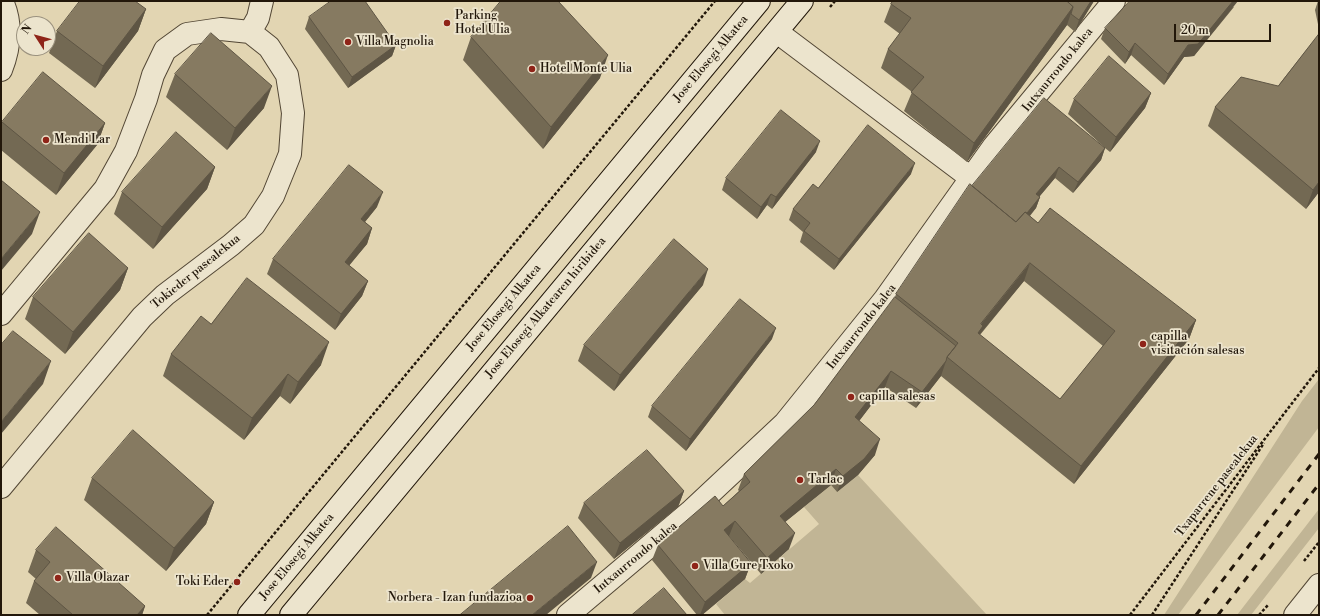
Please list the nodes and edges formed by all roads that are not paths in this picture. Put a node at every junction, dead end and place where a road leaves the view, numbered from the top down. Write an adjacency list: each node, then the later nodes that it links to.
1 (2, 1): 8 (street)
2 (262, 1): 6 (street)
3 (759, 1): 13 (street, Jose Elosegi Alkatea)
4 (802, 1): 7 (street, Jose Elosegi Alkatearen hiribidea)
5 (1114, 1): 9 (street, Intxaurrondo kalea)
6 (250, 32): 10 (street); 11 (street, Tokieder pasealekua)
7 (776, 32): 9 (street); 14 (street, Jose Elosegi Alkatearen hiribidea)
8 (1, 70)
9 (970, 178): 15 (street, Intxaurrondo kalea)
10 (1, 314)
11 (1, 487)
12 (1319, 585): 16 (street)
13 (249, 615)
14 (291, 615)
15 (568, 615)
16 (1295, 615)

